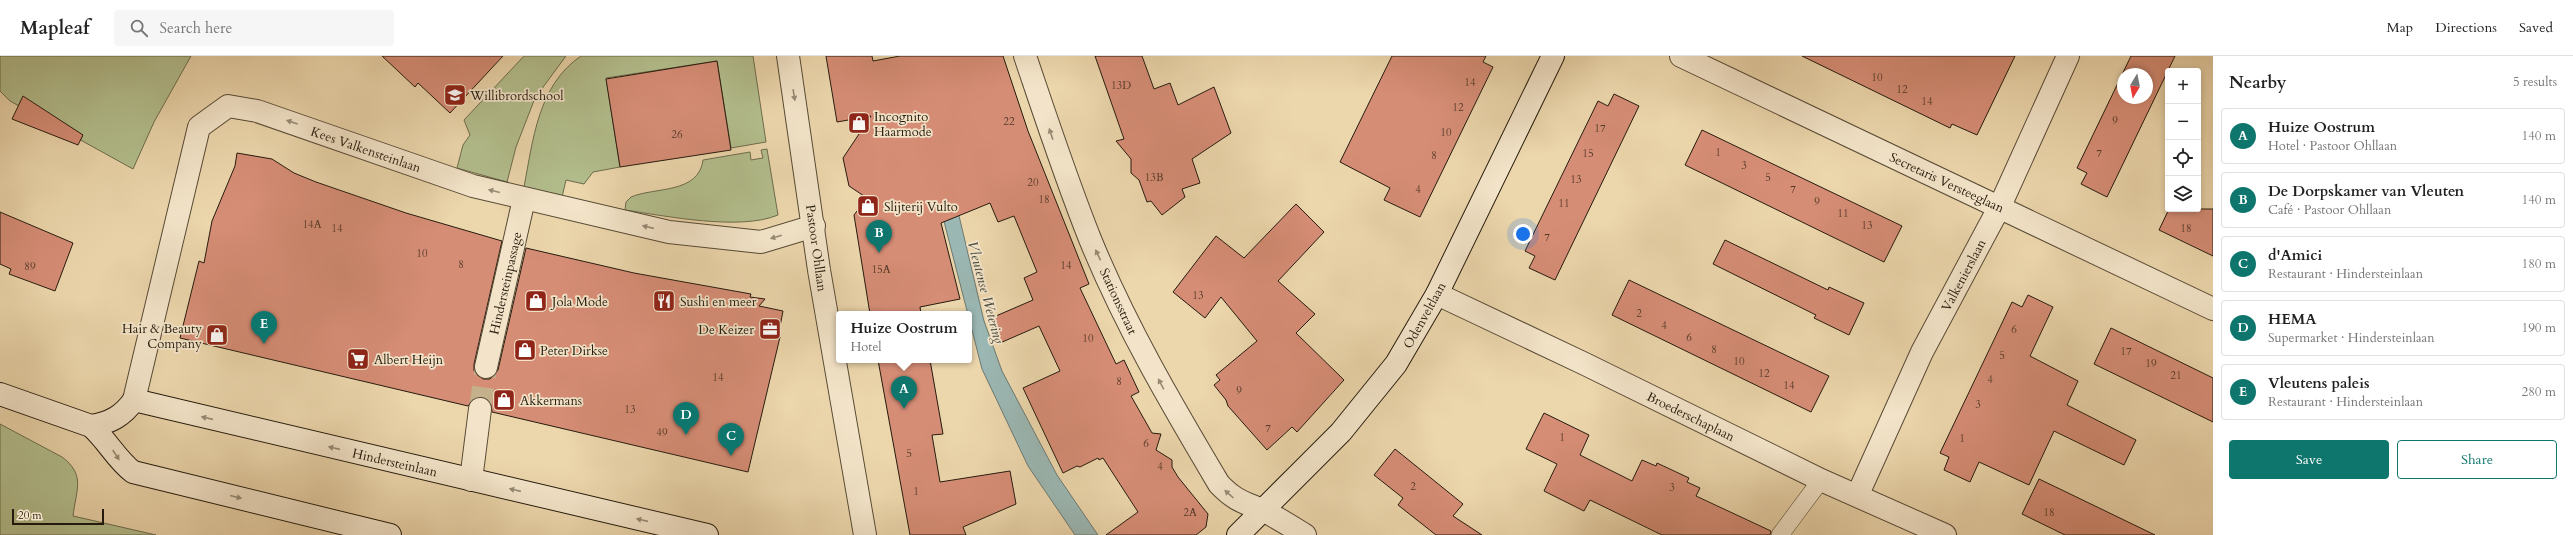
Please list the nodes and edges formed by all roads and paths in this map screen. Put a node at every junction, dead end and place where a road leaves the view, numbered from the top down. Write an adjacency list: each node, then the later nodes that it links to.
1 (788, 56): 8 (street, Pastoor Ohllaan, one-way to 8)
2 (1025, 56): 21 (street, Stationsstraat, one-way to 2)
3 (1553, 56): 9 (street, Odenveltlaan)
4 (1681, 56): 7 (street, Secretaris Versteeglaan)
5 (2068, 56): 7 (street, Valkenierslaan)
6 (524, 199): 8 (street, Kees Valkensteinlaan, one-way to 6); 13 (street, Hindersteinpassage); 15 (street, Kees Valkensteinlaan, one-way to 15)
7 (2000, 206): 10 (street, Secretaris Versteeglaan); 20 (street, Valkenierslaan)
8 (814, 226): 11 (street, Pastoor Ohllaan)
9 (1437, 294): 19 (street, Broederschaplaan); 21 (street, Odenveltlaan)
10 (2213, 309)
11 (836, 359)
12 (837, 363): 24 (street, Pastoor Ohllaan)
13 (486, 367)
14 (0, 394): 17 (street)
15 (134, 400): 17 (street); 18 (street, Hindersteinlaan, one-way to 15)
16 (480, 409): 18 (street)
17 (90, 426): 22 (street, one-way to 22)
18 (471, 480): 23 (street, Hindersteinlaan, one-way to 18)
19 (1821, 480): 20 (street, Broederschaplaan); 27 (lane)
20 (1858, 494): 28 (street, Broederschaplaan)
21 (1264, 511): 25 (street, Odenveltlaan); 26 (street, Stationsstraat)
22 (390, 535)
23 (707, 535)
24 (865, 535)
25 (1238, 535)
26 (1305, 535)
27 (1780, 535)
28 (1945, 535)

